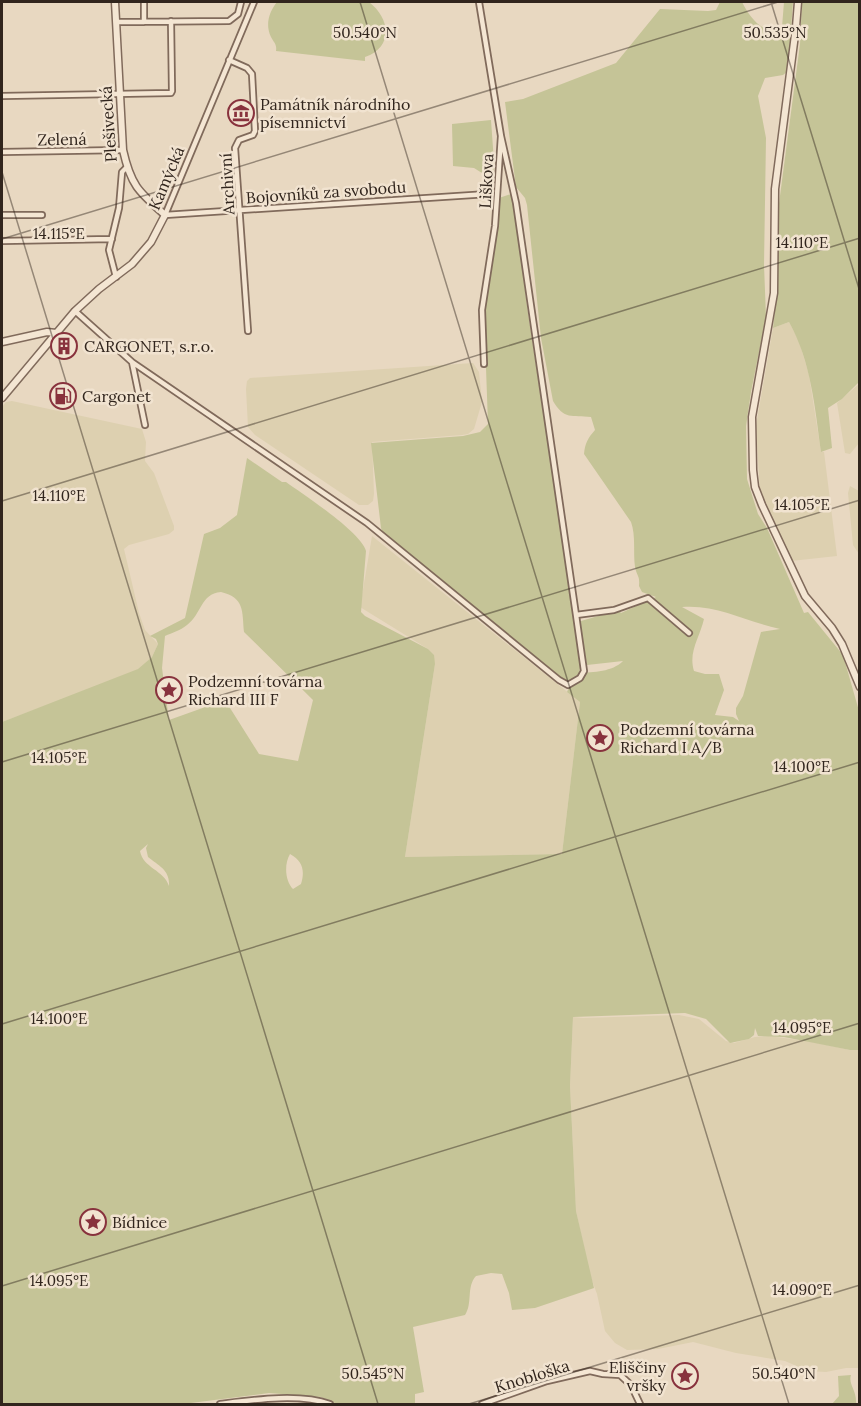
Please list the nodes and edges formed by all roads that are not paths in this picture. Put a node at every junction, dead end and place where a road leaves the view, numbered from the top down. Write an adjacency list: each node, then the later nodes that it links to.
1 (115, 2): 8 (street, Plešivecká)
2 (144, 2): 9 (street)
3 (241, 2): 7 (street)
4 (254, 2): 10 (street, Kamýcká)
5 (479, 2): 13 (street, Liškova)
6 (798, 2): 35 (street)
7 (171, 21): 9 (street); 11 (street)
8 (116, 22): 9 (street); 11 (street, Plešivecká)
9 (144, 22)
10 (229, 60): 18 (street, Archivní); 21 (street, Kamýcká)
11 (119, 95): 12 (street); 14 (street, Plešivecká)
12 (2, 96)
13 (501, 136): 30 (street, Liškova); 33 (street)
14 (123, 150): 15 (street, Zelená); 16 (street, Plešivecká)
15 (2, 152)
16 (126, 167): 21 (street); 22 (street, Plešivecká)
17 (488, 194): 18 (street, Bojovníků za svobodu)
18 (240, 210): 21 (street, Bojovníků za svobodu); 26 (street, Archivní)
19 (2, 215): 20 (street)
20 (42, 215)
21 (165, 215): 24 (street, Kamýcká)
22 (112, 239): 23 (street); 24 (street, Plešivecká)
23 (2, 241)
24 (116, 277): 25 (street, Kamýcká)
25 (75, 311): 27 (street, Kamýcká); 29 (street)
26 (248, 331)
27 (56, 333): 28 (street); 31 (street, Kamýcká)
28 (2, 342)
29 (132, 362): 32 (street); 33 (street)
30 (484, 364)
31 (2, 398)
32 (145, 425)
33 (576, 615): 34 (street)
34 (689, 633)
35 (860, 687)
36 (220, 1404): 37 (street)
37 (330, 1404)
38 (482, 1404): 39 (street, Knobloška)
39 (640, 1404)

